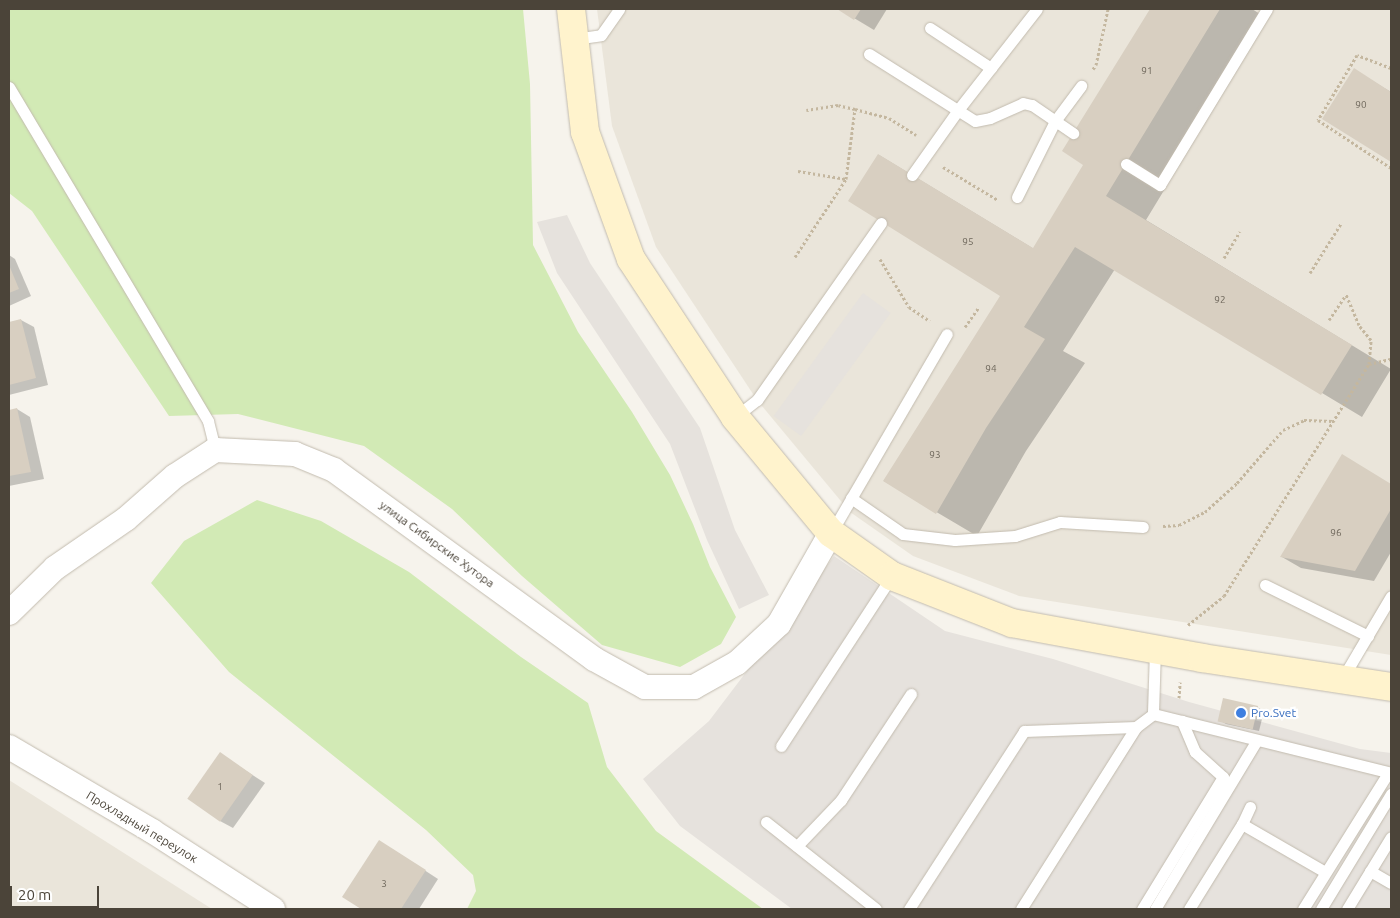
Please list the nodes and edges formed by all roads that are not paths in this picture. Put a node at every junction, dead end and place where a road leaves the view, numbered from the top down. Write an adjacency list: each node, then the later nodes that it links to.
1 (571, 9): 6 (street)
2 (619, 9): 6 (lane)
3 (1037, 9): 8 (lane)
4 (1268, 9): 14 (lane)
5 (930, 28): 8 (lane)
6 (574, 39): 19 (street)
7 (869, 54): 11 (lane)
8 (991, 68): 11 (lane)
9 (1081, 86): 12 (lane)
10 (9, 87): 20 (lane)
11 (958, 110): 12 (lane); 15 (lane)
12 (1055, 121): 13 (lane); 16 (lane)
13 (1073, 133)
14 (1126, 164)
15 (912, 175)
16 (1018, 197)
17 (881, 223): 19 (lane)
18 (947, 334): 21 (lane)
19 (735, 417): 23 (street)
20 (215, 450): 23 (street, улица Сибирские Хутора); 27 (street)
21 (852, 498): 22 (lane); 23 (lane)
22 (1143, 527)
23 (831, 532): 24 (street)
24 (892, 576): 29 (street); 37 (lane)
25 (1265, 585): 28 (lane)
26 (1391, 596): 28 (lane)
27 (9, 613)
28 (1368, 636): 30 (lane)
29 (1155, 649): 30 (street); 33 (lane)
30 (1341, 680): 31 (street)
31 (1391, 687)
32 (911, 694): 45 (lane)
33 (1153, 714): 34 (lane); 35 (lane)
34 (1182, 721): 36 (lane); 53 (lane)
35 (1136, 728): 51 (lane); 52 (lane)
36 (1257, 740): 39 (lane); 54 (lane)
37 (781, 746)
38 (9, 748): 49 (street, Прохладный переулок)
39 (1390, 773): 47 (lane)
40 (1391, 794): 57 (lane)
41 (1250, 806): 43 (lane)
42 (766, 822): 45 (lane)
43 (1242, 824): 47 (lane); 55 (lane)
44 (1391, 837): 46 (lane)
45 (796, 846): 50 (lane)
46 (1370, 871): 48 (lane); 58 (lane)
47 (1325, 872): 56 (lane)
48 (1391, 883)
49 (273, 909)
50 (876, 909)
51 (909, 909)
52 (1021, 909)
53 (1142, 909)
54 (1154, 909)
55 (1190, 909)
56 (1302, 909)
57 (1321, 909)
58 (1347, 909)

